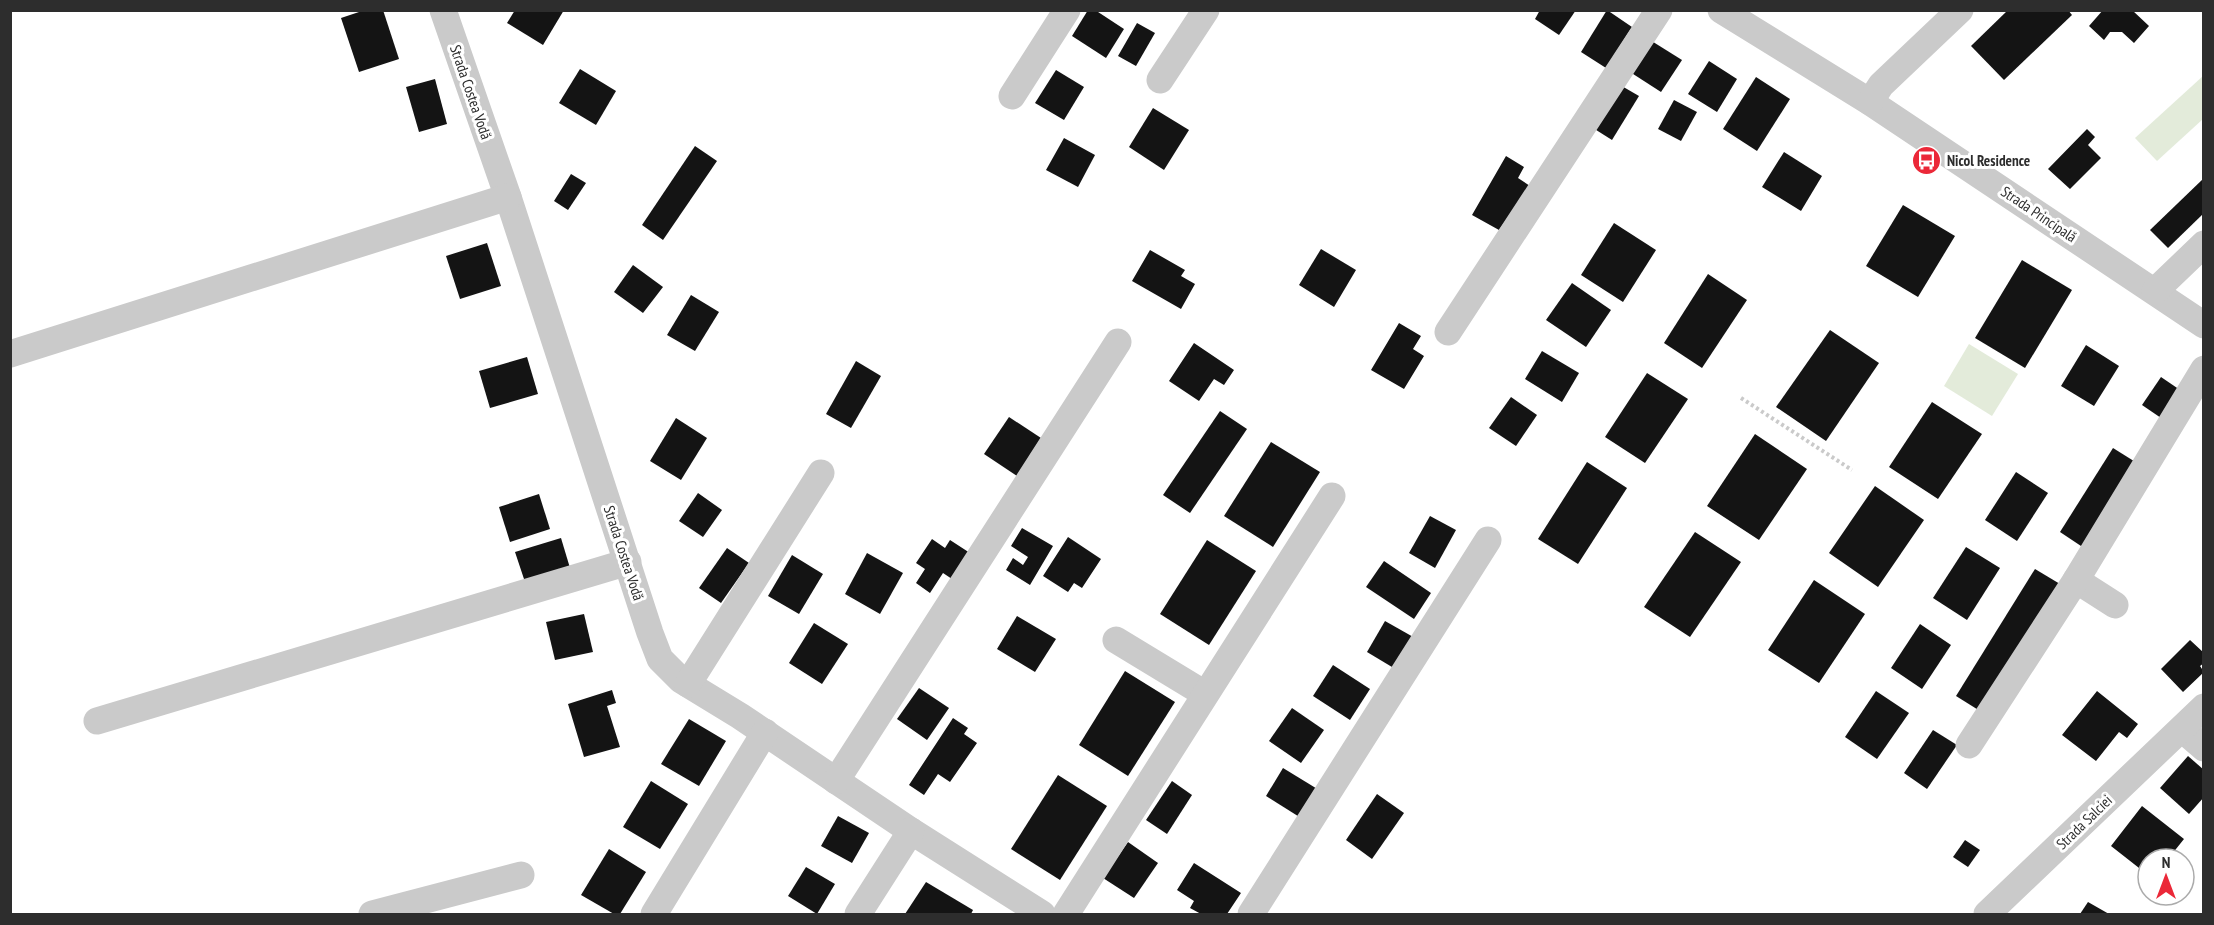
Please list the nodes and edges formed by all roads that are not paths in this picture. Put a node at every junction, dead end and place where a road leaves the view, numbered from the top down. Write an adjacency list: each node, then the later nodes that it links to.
1 (443, 10): 10 (street, Strada Costea Vodă)
2 (1067, 10): 8 (street)
3 (1206, 10): 7 (street)
4 (1659, 10): 14 (street)
5 (1721, 10): 9 (street, Strada Principală)
6 (1960, 10): 9 (street)
7 (1160, 80)
8 (1012, 96)
9 (1870, 102): 12 (street, Strada Principală)
10 (508, 197): 16 (street); 21 (street, Strada Costea Vodă)
11 (2204, 244): 12 (street)
12 (2155, 291): 13 (street, Strada Principală)
13 (2204, 325)
14 (1449, 332)
15 (1118, 342): 33 (street)
16 (10, 354)
17 (2204, 369): 22 (street)
18 (821, 473): 25 (street)
19 (1332, 496): 26 (street)
20 (1488, 540): 41 (street)
21 (628, 562): 25 (street, Strada Costea Vodă); 28 (street)
22 (2076, 579): 23 (street); 31 (street)
23 (2115, 605)
24 (1116, 640): 26 (street)
25 (688, 684): 30 (street, Strada Costea Vodă)
26 (1206, 694): 40 (street)
27 (2204, 707): 29 (street, Strada Salciei)
28 (97, 721)
29 (2182, 729): 32 (street); 42 (street, Strada Salciei)
30 (765, 732): 33 (street, Strada Costea Vodă); 37 (street)
31 (1969, 745)
32 (2204, 748)
33 (836, 781): 34 (street, Strada Costea Vodă)
34 (911, 831): 38 (street); 39 (street, Strada Costea Vodă)
35 (521, 875): 36 (street)
36 (372, 915)
37 (654, 915)
38 (858, 915)
39 (1042, 915)
40 (1066, 915)
41 (1251, 915)
42 (1987, 915)

